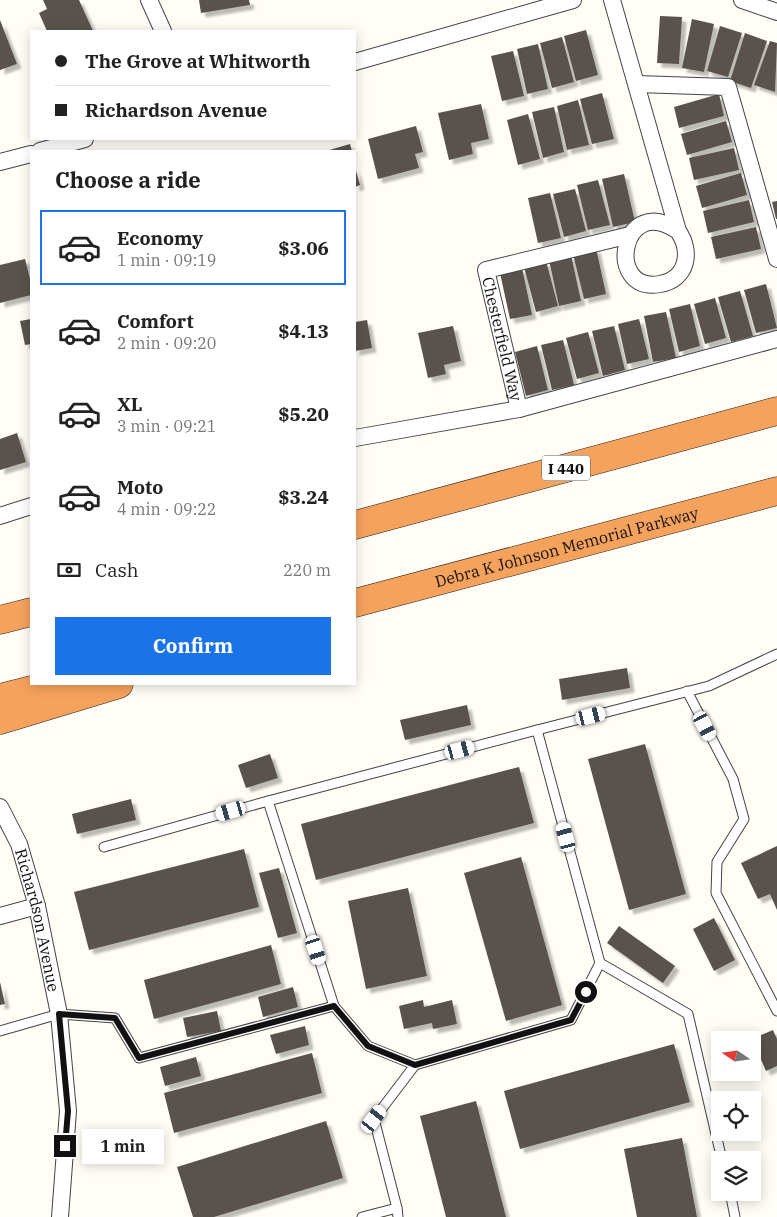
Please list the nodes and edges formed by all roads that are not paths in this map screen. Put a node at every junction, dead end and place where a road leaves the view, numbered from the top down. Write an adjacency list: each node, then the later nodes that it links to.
1 (150, 0): 6 (street)
2 (573, 0): 7 (street)
3 (612, 0): 8 (street)
4 (742, 0): 5 (street)
5 (777, 12)
6 (163, 30)
7 (356, 62)
8 (637, 84): 13 (street); 15 (street)
9 (80, 140): 10 (street)
10 (44, 150)
11 (30, 154): 12 (street)
12 (0, 162)
13 (678, 231): 14 (street); 14 (street)
14 (630, 235): 17 (street, Chesterfield Way)
15 (777, 260)
16 (777, 339): 17 (street, Chesterfield Way)
17 (519, 409): 19 (street)
18 (777, 411): 23 (highway, I 440)
19 (356, 438)
20 (777, 491): 24 (highway, Debra K Johnson Memorial Parkway)
21 (30, 506): 22 (street)
22 (0, 516)
23 (356, 525)
24 (614, 533): 25 (highway, Debra K Johnson Memorial Parkway); 28 (highway)
25 (356, 603)
26 (30, 612): 29 (highway)
27 (30, 612): 30 (highway)
28 (356, 612)
29 (0, 616)
30 (0, 620)
31 (777, 654): 34 (lane)
32 (51, 685): 35 (highway)
33 (116, 685): 36 (highway)
34 (687, 691): 37 (lane); 45 (lane)
35 (0, 698)
36 (0, 720)
37 (537, 730): 38 (lane); 43 (lane)
38 (268, 800): 40 (lane); 44 (lane)
39 (0, 807): 41 (street, Richardson Avenue)
40 (104, 847)
41 (36, 906): 42 (street); 46 (street, Richardson Avenue)
42 (0, 916)
43 (600, 963): 48 (lane); 49 (lane)
44 (334, 1006): 46 (lane); 48 (lane)
45 (777, 1011)
46 (59, 1014): 47 (lane); 52 (street, Richardson Avenue)
47 (0, 1031)
48 (415, 1065): 51 (lane)
49 (720, 1151)
50 (732, 1201): 54 (lane)
51 (397, 1213): 53 (lane)
52 (60, 1217)
53 (362, 1217)
54 (735, 1217)

